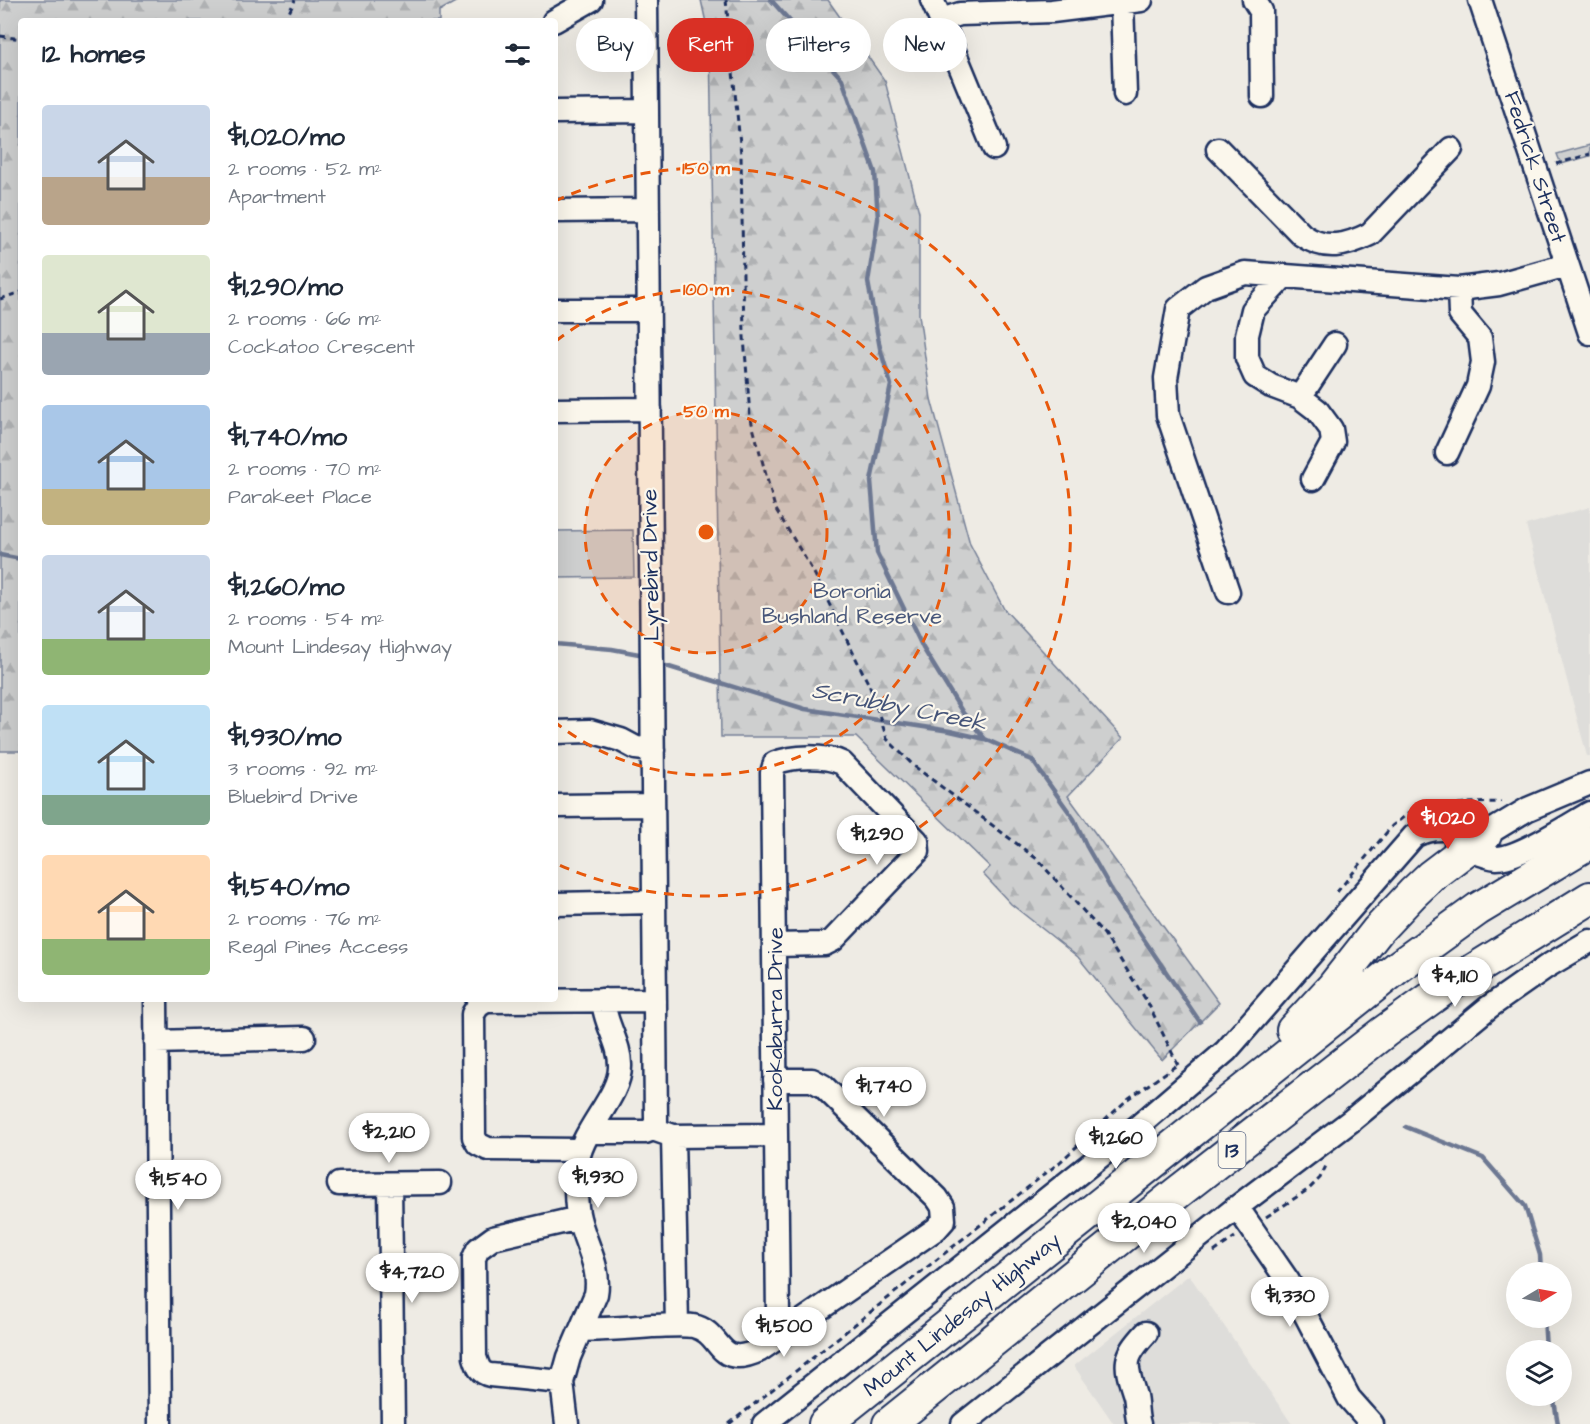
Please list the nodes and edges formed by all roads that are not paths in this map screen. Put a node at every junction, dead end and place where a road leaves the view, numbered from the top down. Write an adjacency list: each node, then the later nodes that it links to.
1 (591, 0): 8 (street)
2 (646, 0): 11 (street, Lyrebird Drive)
3 (1254, 0): 10 (street)
4 (1480, 0): 19 (street, Fedrick Street)
5 (1132, 1): 6 (street); 9 (street)
6 (1051, 6): 7 (street)
7 (937, 10): 13 (street)
8 (558, 19)
9 (1125, 94)
10 (1262, 96)
11 (647, 111): 12 (street); 16 (street, Lyrebird Drive)
12 (558, 112)
13 (994, 148)
14 (1218, 149): 18 (street)
15 (1451, 149): 18 (street)
16 (648, 210): 17 (street); 24 (street, Lyrebird Drive)
17 (558, 211)
18 (1334, 246): 21 (street)
19 (1567, 265): 22 (street); 25 (street, Fedrick Street)
20 (1284, 276): 21 (street); 27 (street); 32 (street)
21 (1334, 279): 22 (street)
22 (1459, 289): 30 (street)
23 (558, 310): 24 (street)
24 (649, 310): 28 (street, Lyrebird Drive)
25 (1590, 333)
26 (1335, 344): 27 (street)
27 (1300, 397): 31 (street)
28 (650, 409): 29 (street); 34 (street, Lyrebird Drive)
29 (558, 410)
30 (1447, 453)
31 (1313, 479)
32 (1228, 592)
33 (558, 732): 34 (street)
34 (653, 750): 37 (street, Lyrebird Drive)
35 (1590, 783): 36 (street)
36 (1552, 798): 40 (street); 41 (street)
37 (653, 805): 38 (street); 44 (street, Lyrebird Drive)
38 (558, 806)
39 (1590, 813): 40 (street)
40 (1563, 828): 41 (street)
41 (1476, 842): 55 (highway); 73 (street)
42 (1590, 842): 55 (highway, Mount Lindesay Highway / 13)
43 (1590, 898): 75 (highway, Mount Lindesay Highway / 13)
44 (654, 902): 45 (street); 50 (street, Lyrebird Drive)
45 (558, 904)
46 (1590, 941): 63 (street)
47 (774, 945): 47 (street, Kookaburra Drive); 56 (street, Kookaburra Drive)
48 (558, 1000): 49 (street)
49 (603, 1000): 50 (street); 59 (street)
50 (655, 1000): 57 (street, Lyrebird Drive)
51 (156, 1002): 54 (street)
52 (484, 1002): 59 (street)
53 (303, 1038): 54 (street)
54 (156, 1042): 70 (street)
55 (1282, 1059): 74 (highway, Mount Lindesay Highway / 13)
56 (775, 1080): 58 (street, Kookaburra Drive); 67 (street)
57 (663, 1132): 58 (street); 59 (street); 65 (street, Lyrebird Drive)
58 (776, 1135): 67 (street, Kookaburra Drive)
59 (585, 1141): 64 (street)
60 (339, 1184): 61 (street)
61 (390, 1184): 62 (street); 71 (street)
62 (440, 1184)
63 (1237, 1208): 76 (street); 78 (street)
64 (579, 1218): 66 (street); 69 (street)
65 (677, 1325): 66 (street); 67 (street)
66 (582, 1330): 69 (street)
67 (787, 1331)
68 (1146, 1333): 77 (street)
69 (562, 1382): 72 (street)
70 (160, 1424)
71 (393, 1424)
72 (567, 1424)
73 (764, 1424)
74 (825, 1424)
75 (889, 1424)
76 (963, 1424)
77 (1139, 1424)
78 (1372, 1424)

